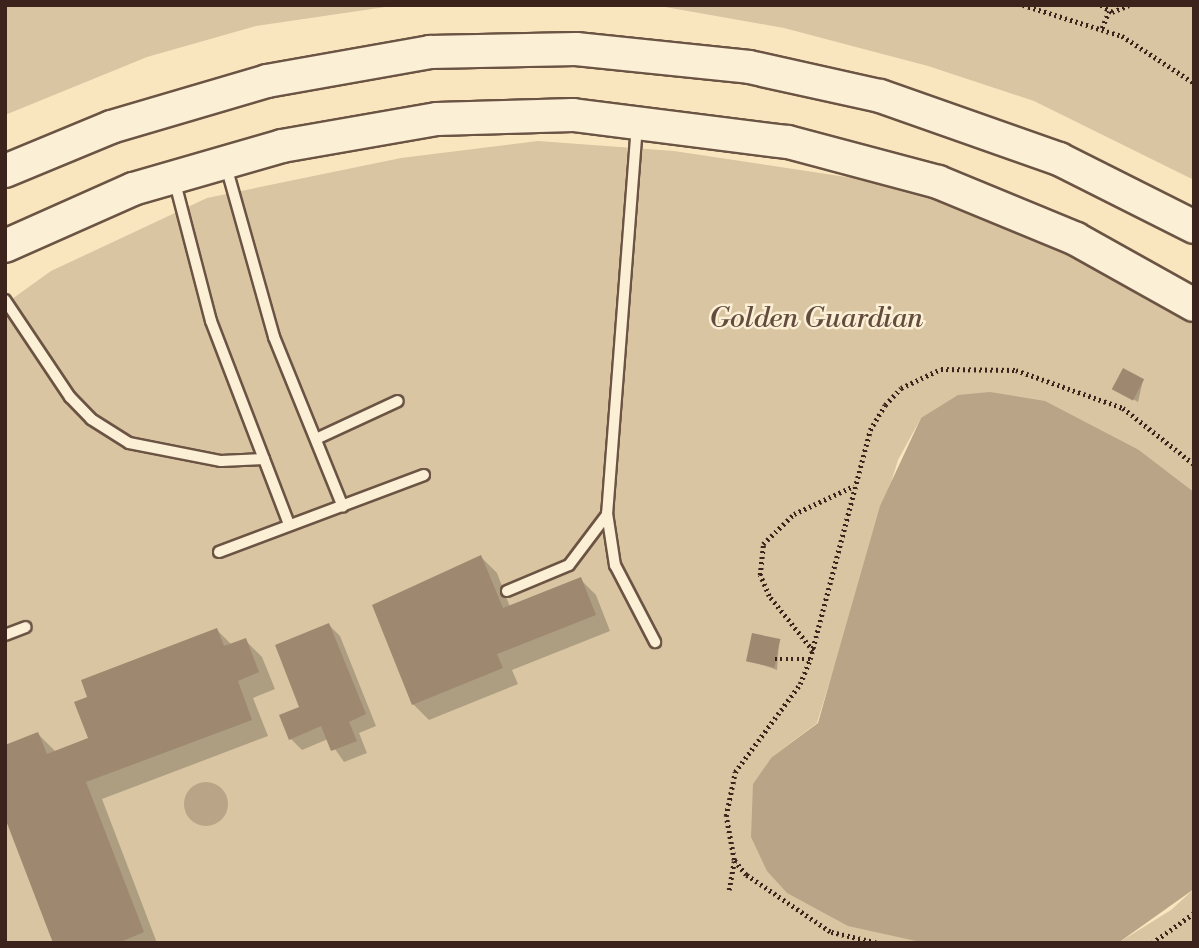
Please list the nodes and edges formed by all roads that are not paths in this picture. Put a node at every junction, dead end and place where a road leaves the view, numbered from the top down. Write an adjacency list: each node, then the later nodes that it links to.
1 (637, 120): 2 (main road); 8 (main road); 14 (lane)
2 (224, 161): 4 (main road); 10 (lane)
3 (5, 171): 5 (main road)
4 (173, 176): 6 (main road); 11 (lane)
5 (1194, 227)
6 (5, 246)
7 (5, 300): 11 (lane)
8 (1194, 305)
9 (398, 401): 10 (lane)
10 (316, 439): 13 (lane)
11 (264, 459): 15 (lane)
12 (424, 475): 13 (lane)
13 (343, 507): 15 (lane)
14 (607, 513): 17 (lane); 20 (lane)
15 (289, 524): 16 (lane)
16 (219, 552)
17 (507, 591)
18 (26, 627): 19 (lane)
19 (5, 635)
20 (655, 642)

